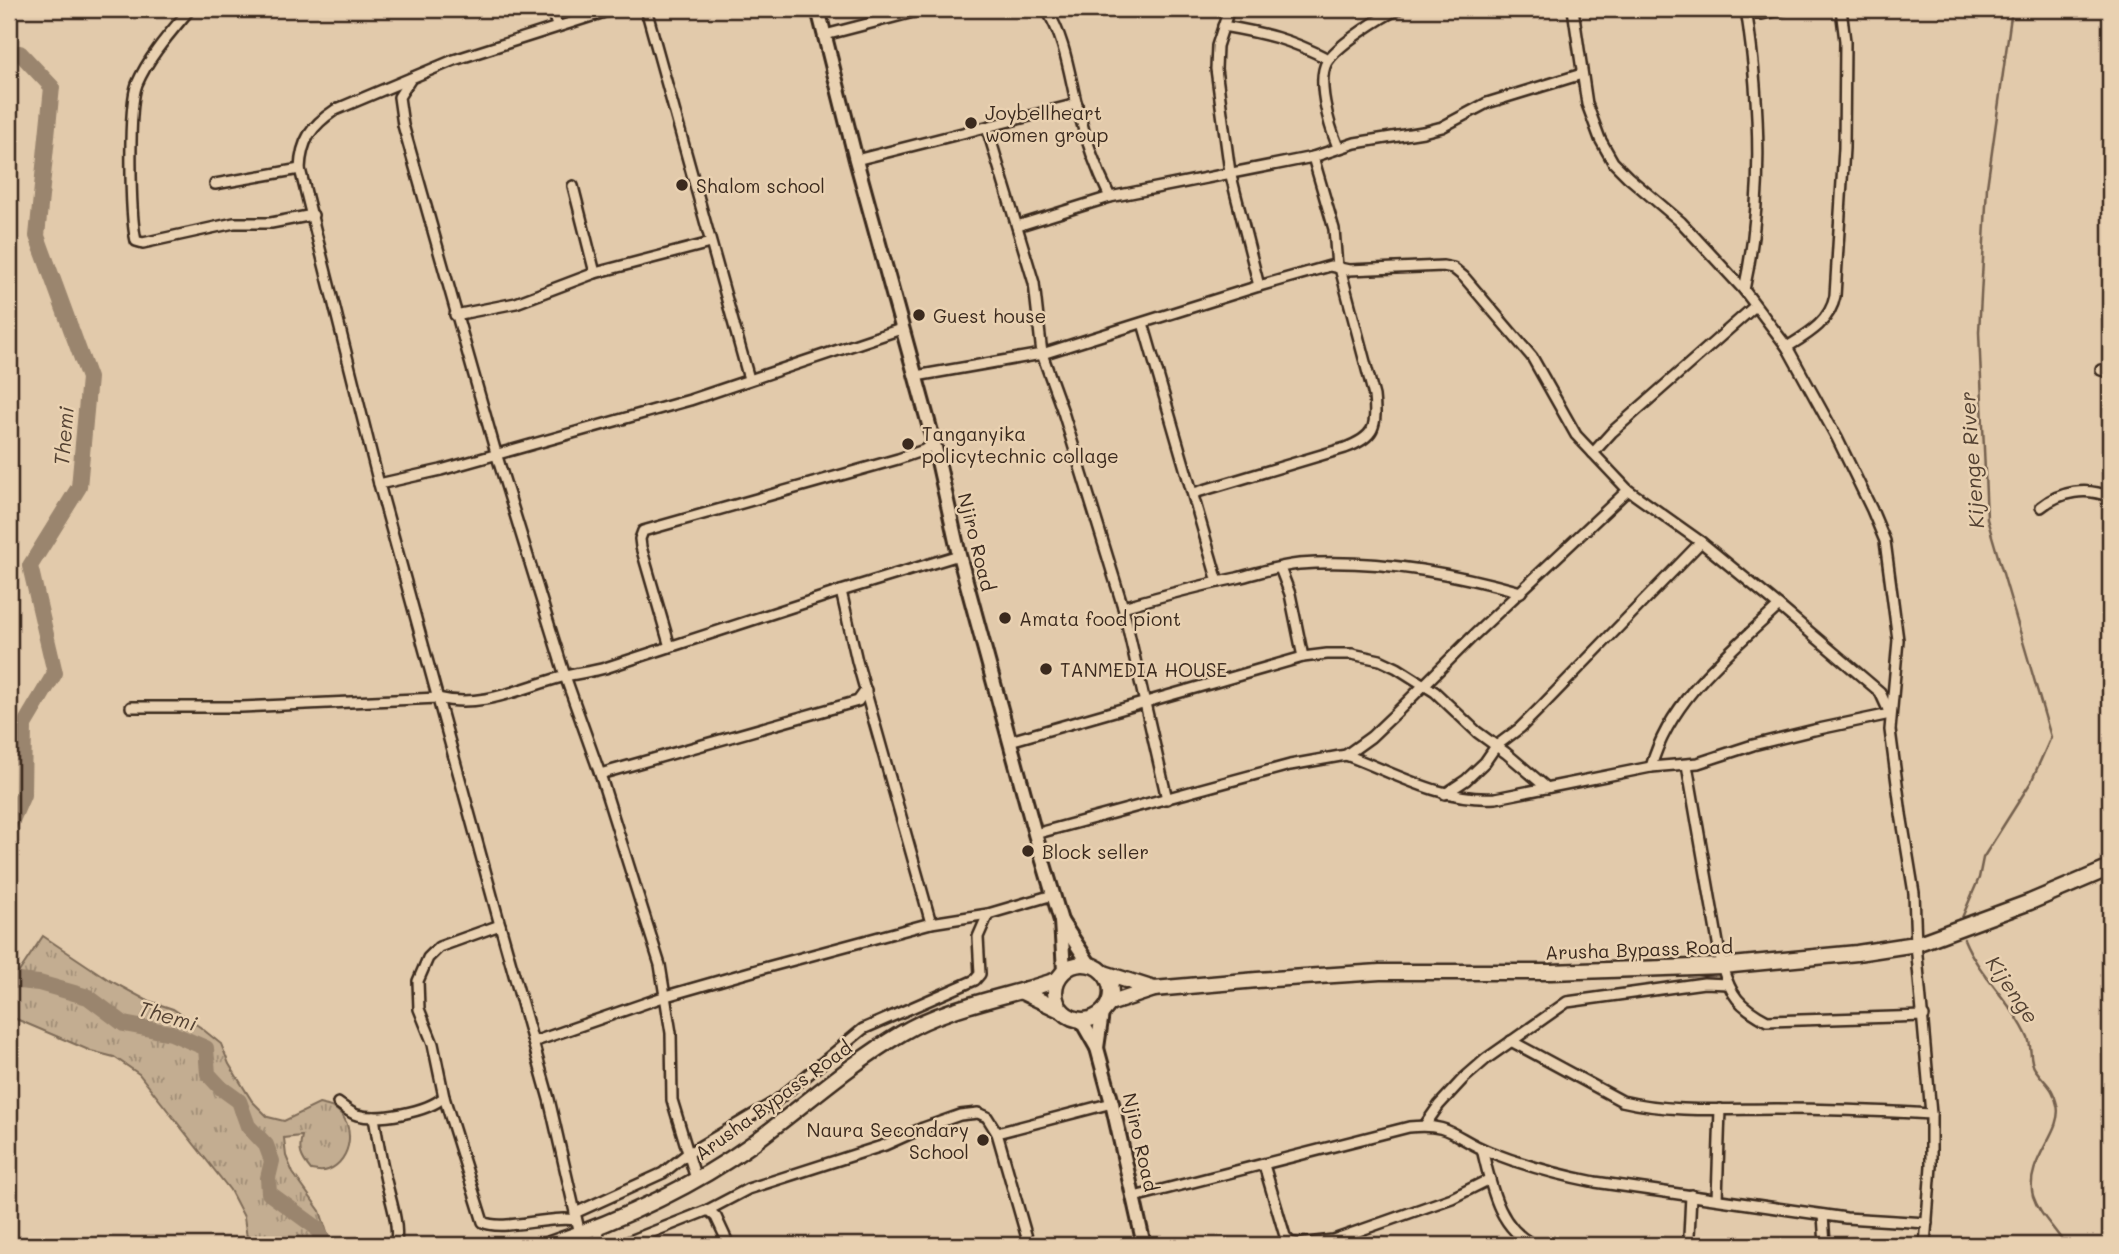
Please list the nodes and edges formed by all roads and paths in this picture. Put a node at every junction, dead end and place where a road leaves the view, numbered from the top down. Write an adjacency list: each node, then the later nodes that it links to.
1 (190, 9): 30 (street)
2 (551, 9): 14 (street)
3 (614, 9): 14 (street)
4 (646, 9): 32 (street)
5 (818, 9): 16 (street, Njiro Road)
6 (925, 9): 16 (street)
7 (1046, 9): 20 (street)
8 (1229, 9): 15 (street)
9 (1399, 9): 17 (street)
10 (1573, 9): 18 (street)
11 (1785, 9): 13 (street)
12 (1841, 9): 41 (street)
13 (1746, 10): 36 (street)
14 (557, 26): 19 (street)
15 (1223, 26): 17 (street); 26 (street)
16 (825, 35): 24 (street, Njiro Road)
17 (1328, 59): 22 (street)
18 (1582, 74): 22 (street); 36 (street)
19 (413, 77): 25 (street); 38 (street)
20 (1077, 104): 21 (street); 29 (street)
21 (987, 128): 24 (street); 31 (street)
22 (1338, 147): 23 (street)
23 (1313, 157): 26 (street); 33 (street)
24 (856, 160): 40 (street, Njiro Road)
25 (300, 169): 27 (street); 30 (street)
26 (1230, 172): 29 (street); 35 (street)
27 (215, 184)
28 (573, 186): 34 (street)
29 (1110, 197): 31 (street)
30 (313, 215): 48 (street)
31 (1017, 226): 42 (street)
32 (710, 243): 34 (street); 44 (street)
33 (1339, 267): 35 (street); 47 (street); 50 (street)
34 (595, 272): 38 (street)
35 (1259, 286): 39 (street)
36 (1744, 290): 37 (street)
37 (1755, 306): 41 (street); 47 (street)
38 (455, 315): 46 (street)
39 (1143, 323): 42 (street); 50 (street)
40 (901, 329): 43 (street, Njiro Road); 44 (street)
41 (1787, 347): 69 (street)
42 (1042, 354): 43 (street); 60 (street)
43 (916, 376): 45 (street, Njiro Road)
44 (749, 379): 46 (street)
45 (934, 443): 54 (street, Njiro Road); 61 (street)
46 (496, 453): 48 (street); 63 (street)
47 (1593, 453): 49 (street)
48 (379, 484): 66 (street)
49 (1628, 490): 53 (street); 58 (street)
50 (1194, 493): 56 (street)
51 (2110, 497): 52 (street)
52 (2041, 507)
53 (1701, 542): 59 (street); 71 (street)
54 (960, 555): 57 (street); 70 (street, Njiro Road)
55 (1280, 568): 56 (street); 58 (street); 62 (street)
56 (1218, 582): 60 (street)
57 (841, 591): 61 (street); 65 (street)
58 (1521, 592): 64 (street)
59 (1779, 606): 69 (street); 74 (street)
60 (1123, 607): 67 (street)
61 (670, 647): 63 (street)
62 (1303, 657): 64 (street); 67 (street)
63 (565, 676): 66 (street); 75 (street)
64 (1426, 684): 71 (street); 72 (street)
65 (866, 690): 75 (street); 84 (street)
66 (438, 698): 68 (street); 85 (street)
67 (1146, 703): 70 (street); 78 (street)
68 (131, 707)
69 (1891, 714): 73 (street); 86 (street)
70 (1010, 741): 79 (street, Njiro Road)
71 (1496, 746): 76 (street); 77 (street)
72 (1346, 755): 77 (street); 78 (street)
73 (1687, 765): 74 (street); 88 (street)
74 (1651, 767): 76 (street)
75 (600, 774): 94 (street)
76 (1547, 788): 77 (street)
77 (1445, 794)
78 (1167, 799): 79 (street)
79 (1035, 835): 81 (street, Njiro Road)
80 (2110, 868): 86 (main road, Arusha Bypass Road)
81 (1053, 895): 82 (street); 83 (street, Njiro Road)
82 (988, 914): 84 (street); 111 (street)
83 (1061, 920): 87 (street, Njiro Road); 90 (street, Njiro Road)
84 (931, 923): 94 (street)
85 (500, 925): 99 (street); 102 (street)
86 (1916, 944): 88 (main road, Arusha Bypass Road); 97 (street)
87 (1090, 964): 89 (main road, Arusha Bypass Road); 90 (main road, Arusha Bypass Road)
88 (1722, 966): 91 (street); 92 (main road, Arusha Bypass Road)
89 (1104, 973): 92 (main road, Arusha Bypass Road); 95 (main road)
90 (1061, 975): 93 (main road, Arusha Bypass Road); 96 (main road)
91 (1728, 984): 97 (street); 100 (street)
92 (1154, 989): 95 (main road, Arusha Bypass Road)
93 (1022, 992): 96 (main road); 113 (main road, Arusha Bypass Road)
94 (666, 996): 99 (street); 111 (street)
95 (1105, 1008): 98 (main road, Arusha Bypass Road); 101 (street, Njiro Road)
96 (1062, 1011): 98 (main road)
97 (1924, 1016): 106 (street)
98 (1082, 1020): 101 (street, Njiro Road)
99 (533, 1041): 122 (street)
100 (1511, 1041): 105 (street); 108 (street)
101 (1097, 1048): 104 (street, Njiro Road)
102 (444, 1097): 107 (street); 122 (street)
103 (338, 1102): 107 (street)
104 (1112, 1103): 109 (street); 116 (street, Njiro Road)
105 (1720, 1109): 106 (street); 117 (street)
106 (1931, 1114): 123 (street)
107 (374, 1117): 126 (street)
108 (1425, 1125): 110 (street); 112 (street)
109 (997, 1133): 119 (street); 131 (street)
110 (1482, 1149): 114 (street); 115 (street)
111 (687, 1154): 113 (street); 122 (street)
112 (1264, 1165): 116 (street); 125 (street)
113 (696, 1179): 124 (main road, Arusha Bypass Road)
114 (1490, 1179): 125 (street); 133 (street)
115 (1691, 1195): 117 (street); 134 (street)
116 (1134, 1197): 132 (street, Njiro Road)
117 (1717, 1199): 121 (street)
118 (9, 1206): 120 (street)
119 (708, 1210): 129 (street); 130 (street)
120 (9, 1213)
121 (1823, 1215): 123 (street); 135 (street)
122 (577, 1222): 124 (main road, Arusha Bypass Road); 127 (main road, Arusha Bypass Road)
123 (1927, 1223): 136 (street)
124 (596, 1227): 128 (street)
125 (1290, 1244)
126 (396, 1245)
127 (547, 1245)
128 (602, 1245)
129 (620, 1245)
130 (729, 1245)
131 (1029, 1245)
132 (1144, 1245)
133 (1535, 1245)
134 (1692, 1245)
135 (1825, 1245)
136 (1925, 1245)

